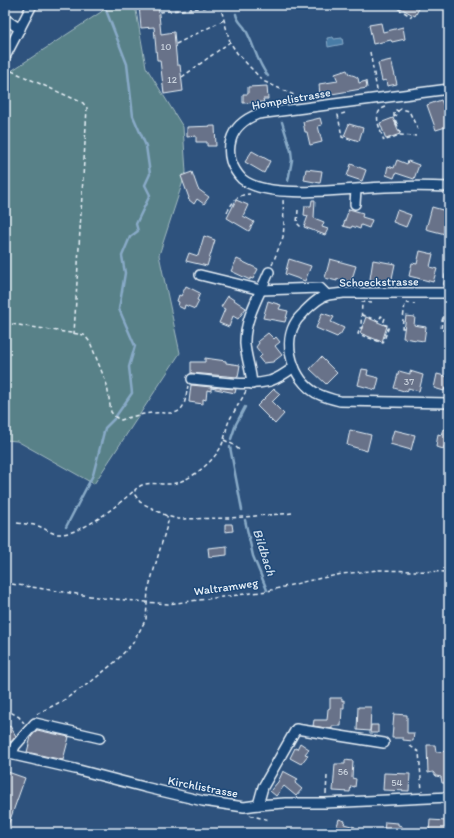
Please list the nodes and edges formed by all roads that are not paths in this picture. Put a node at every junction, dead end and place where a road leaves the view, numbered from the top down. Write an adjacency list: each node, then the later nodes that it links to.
1 (32, 5): 3 (street)
2 (5, 19): 3 (street)
3 (20, 28): 4 (street)
4 (5, 57)
5 (449, 89): 7 (street, Hompelistrasse)
6 (449, 187): 7 (street, Hompelistrasse)
7 (356, 190): 8 (street)
8 (355, 204)
9 (269, 272): 11 (street)
10 (200, 275): 11 (street)
11 (261, 290): 13 (street); 16 (street)
12 (446, 291): 13 (street, Schoeckstrasse)
13 (327, 295): 14 (street, Schoeckstrasse)
14 (294, 368): 16 (street); 17 (street, Schoeckstrasse)
15 (192, 379): 16 (street)
16 (252, 384)
17 (449, 403)
18 (100, 738): 20 (street)
19 (384, 743): 22 (street)
20 (9, 753): 22 (street, Kirchlistrasse)
21 (449, 797): 22 (street, Kirchlistrasse)
22 (258, 804)

